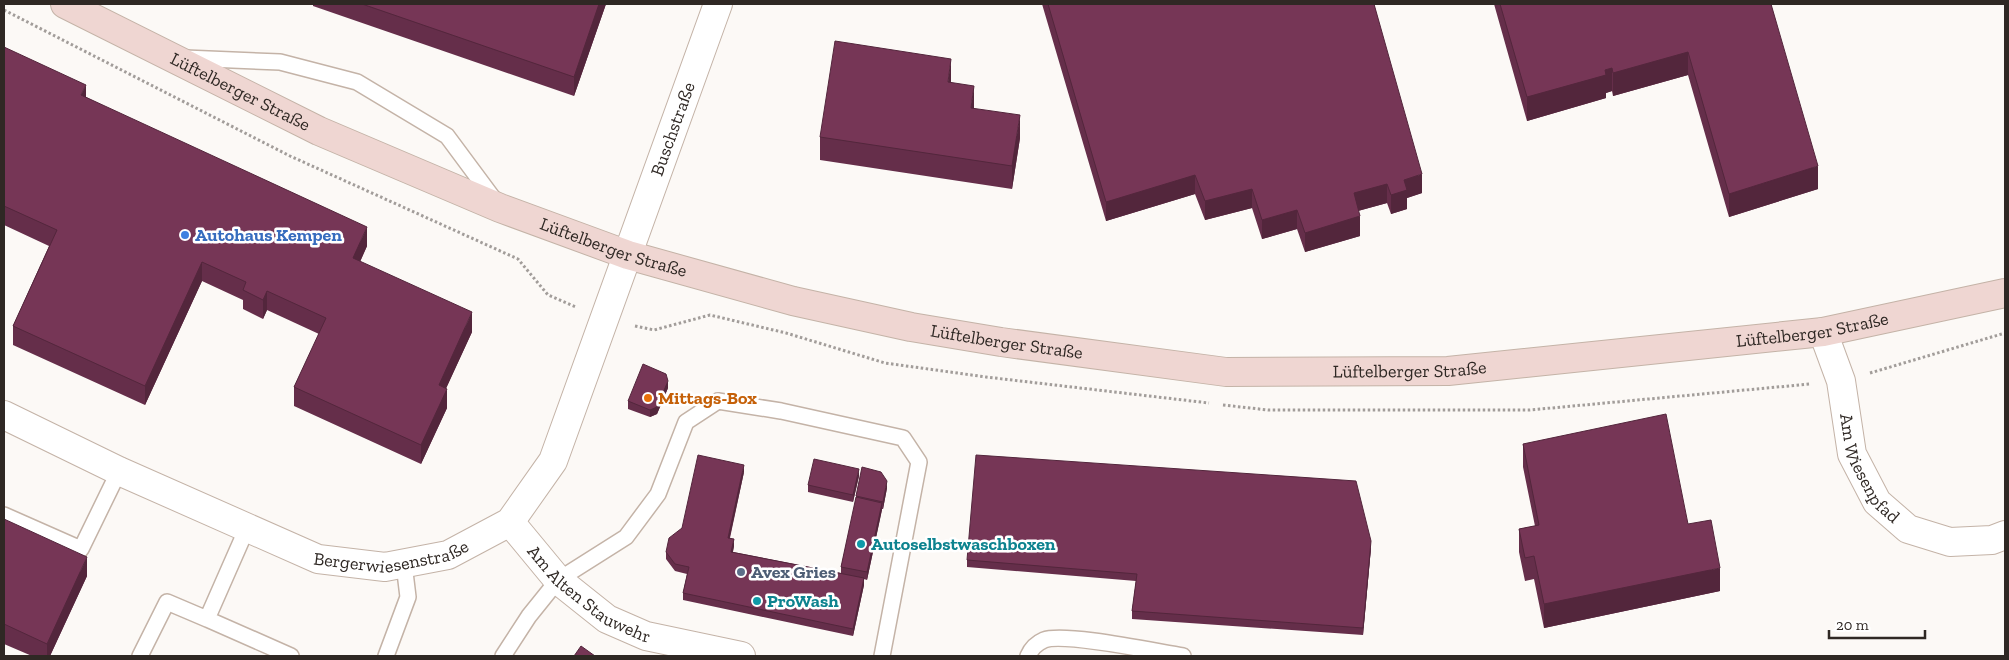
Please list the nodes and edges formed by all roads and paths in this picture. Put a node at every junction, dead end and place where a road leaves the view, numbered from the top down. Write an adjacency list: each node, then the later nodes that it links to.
1 (65, 4): 3 (main road, Lüftelberger Straße)
2 (718, 4): 5 (street, Buschstraße)
3 (169, 57): 4 (main road, Lüftelberger Straße); 4 (lane)
4 (500, 208): 5 (main road, Lüftelberger Straße)
5 (628, 255): 7 (main road, Lüftelberger Straße); 11 (street, Bergerwiesenstraße)
6 (2005, 293): 7 (main road, Lüftelberger Straße)
7 (1823, 332): 13 (street, Am Wiesenpfad)
8 (4, 415): 9 (street, Bergerwiesenstraße)
9 (119, 471): 10 (lane); 12 (street, Bergerwiesenstraße)
10 (4, 515)
11 (510, 522): 14 (street, Bergerwiesenstraße); 15 (street, Am Alten Stauwehr)
12 (247, 528): 14 (street, Bergerwiesenstraße); 16 (lane)
13 (2005, 535)
14 (404, 564): 19 (lane)
15 (558, 580): 20 (lane); 21 (street, Am Alten Stauwehr); 22 (lane)
16 (207, 619): 17 (lane); 18 (lane)
17 (140, 656)
18 (291, 656)
19 (386, 656)
20 (504, 656)
21 (741, 656)
22 (882, 656)
23 (1028, 656): 24 (lane)
24 (1183, 656)

